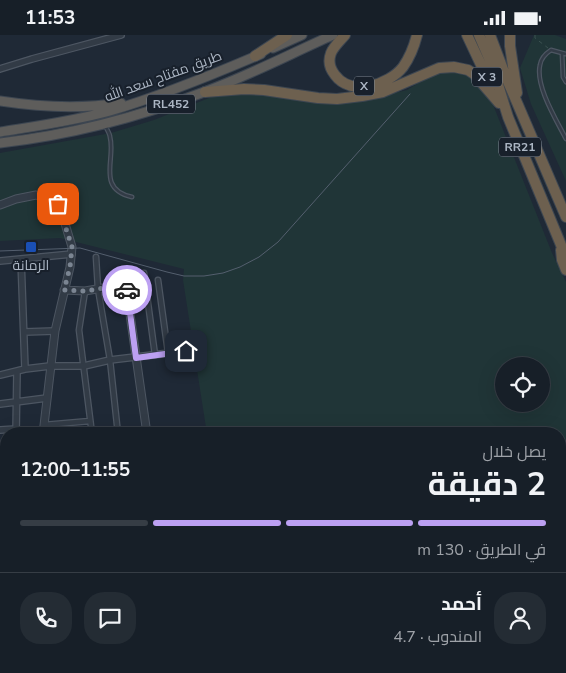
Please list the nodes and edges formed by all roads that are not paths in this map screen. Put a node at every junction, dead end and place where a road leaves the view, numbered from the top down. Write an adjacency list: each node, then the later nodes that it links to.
1 (120, 35): 13 (street)
2 (287, 35): 12 (highway)
3 (302, 35): 12 (highway, طريق مفتاح سعد الله / RL452)
4 (333, 35): 15 (highway, طريق مفتاح سعد الله / RL452)
5 (345, 35): 6 (highway, X)
6 (417, 35)
7 (467, 35): 18 (highway, X 3)
8 (479, 35): 20 (highway, RR21)
9 (490, 35): 19 (highway, RR21)
10 (510, 35): 19 (highway)
11 (564, 53): 14 (lane); 23 (lane)
12 (255, 56): 16 (highway, طريق مفتاح سعد الله / RL452)
13 (0, 69)
14 (566, 82)
15 (204, 92): 18 (highway); 21 (highway, طريق مفتاح سعد الله / RL452)
16 (148, 99): 17 (highway); 22 (highway, طريق مفتاح سعد الله / RL452)
17 (0, 101)
18 (499, 103): 20 (highway, X 3)
19 (519, 109): 27 (highway, RR21)
20 (508, 117): 28 (highway, RR21)
21 (104, 123): 24 (highway, طريق مفتاح سعد الله / RL452); 25 (lane)
22 (0, 132)
23 (566, 139)
24 (0, 143)
25 (132, 197)
26 (0, 205): 29 (street)
27 (566, 217)
28 (560, 246): 31 (highway, RR21); 34 (highway)
29 (72, 254): 32 (street); 38 (street)
30 (96, 257): 37 (street)
31 (566, 257)
32 (21, 259): 33 (street); 41 (street)
33 (0, 261)
34 (566, 270)
35 (144, 273): 44 (street)
36 (158, 280): 43 (street)
37 (98, 289): 39 (street); 45 (street); 46 (street)
38 (64, 290): 39 (street); 40 (street)
39 (85, 291): 47 (street)
40 (55, 331): 41 (street); 48 (street)
41 (24, 332): 49 (street)
42 (186, 351): 43 (street)
43 (168, 353): 44 (street)
44 (155, 355): 45 (street)
45 (136, 358): 46 (street); 60 (street)
46 (110, 360): 47 (street); 59 (street)
47 (84, 366): 48 (street); 55 (street)
48 (50, 367): 49 (street); 52 (street)
49 (25, 369): 50 (street)
50 (17, 371): 51 (street); 53 (street)
51 (0, 375)
52 (47, 398): 53 (street); 56 (street)
53 (18, 402): 54 (street); 57 (street)
54 (0, 403)
55 (90, 421): 56 (street); 58 (street)
56 (44, 425)
57 (16, 427)
58 (91, 427)
59 (117, 427)
60 (145, 427)

